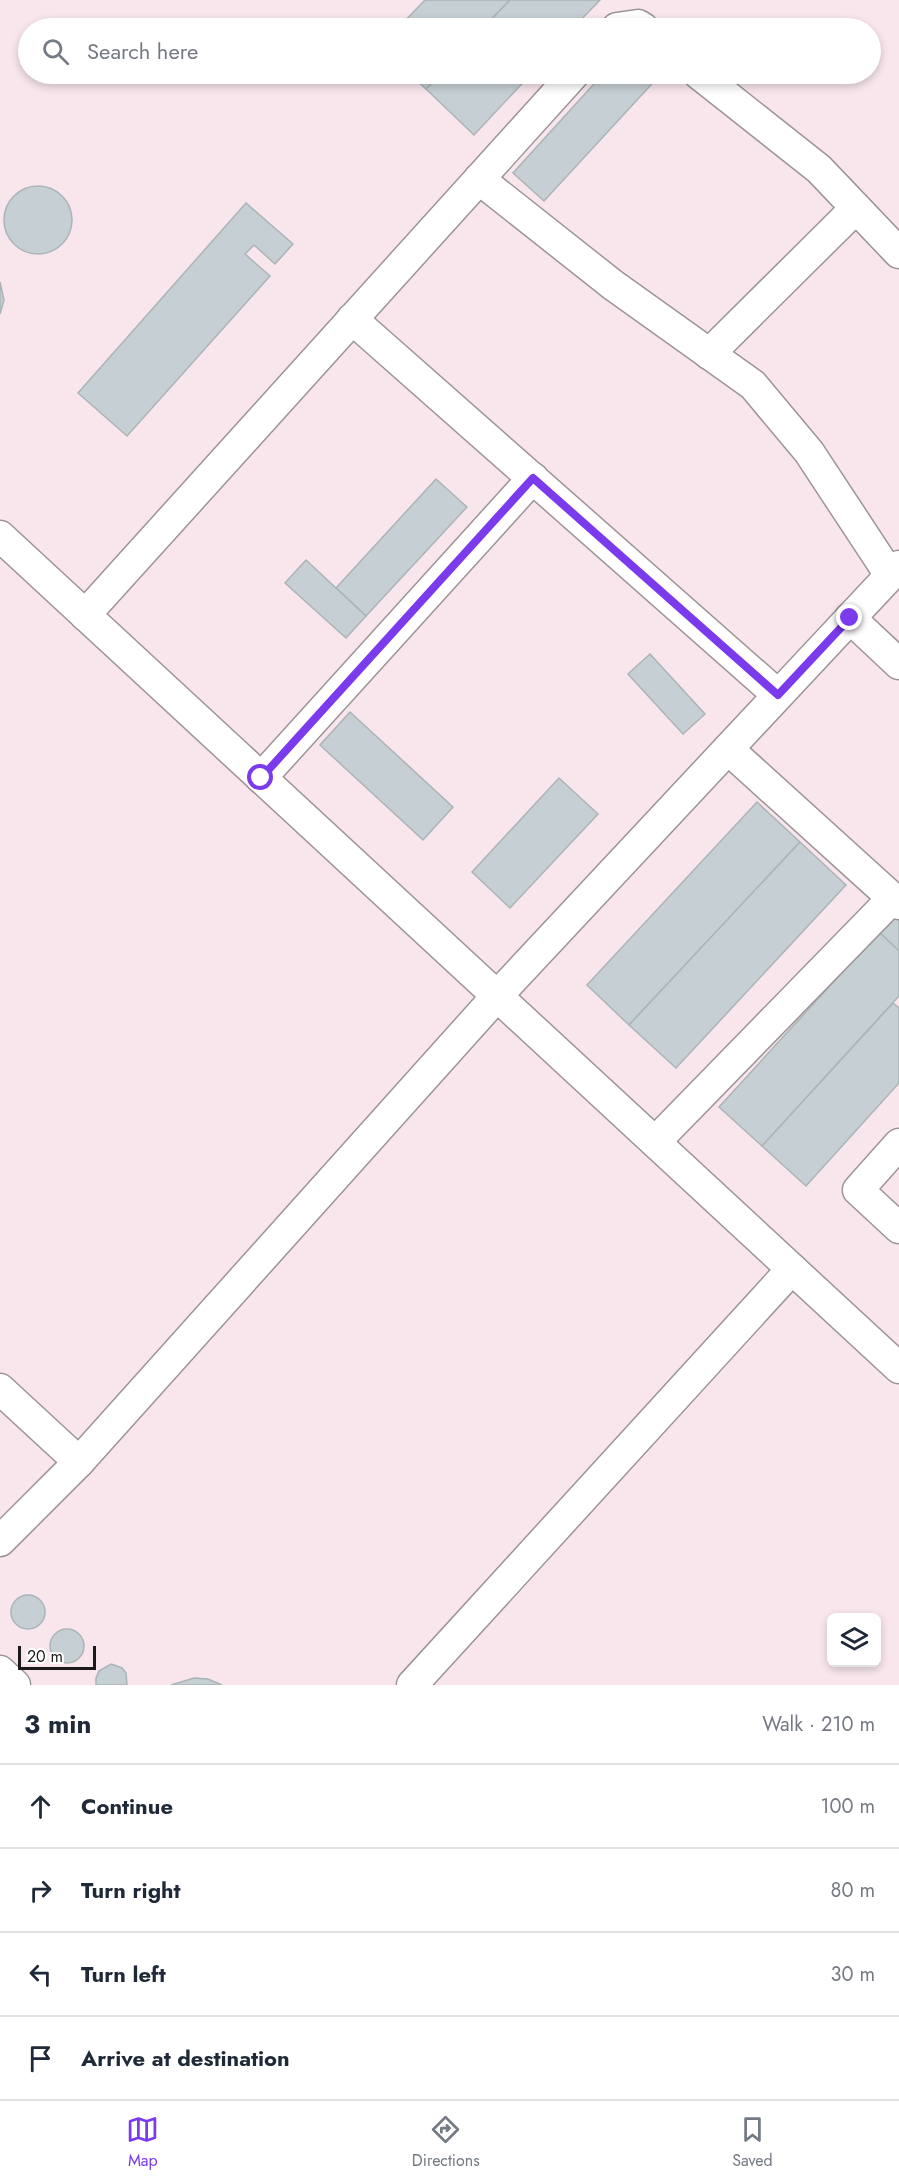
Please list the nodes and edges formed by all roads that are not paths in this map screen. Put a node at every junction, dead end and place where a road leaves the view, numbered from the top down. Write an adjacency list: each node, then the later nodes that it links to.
1 (565, 84): 3 (street)
2 (712, 84): 4 (street)
3 (479, 179): 6 (street); 7 (street)
4 (856, 208): 5 (street); 7 (street)
5 (899, 253)
6 (352, 319): 8 (street); 11 (street)
7 (710, 354): 10 (street)
8 (533, 478): 14 (street); 16 (street)
9 (0, 536): 11 (street)
10 (895, 570): 12 (street)
11 (85, 615): 16 (street)
12 (850, 618): 13 (street); 14 (street)
13 (899, 664)
14 (778, 695): 15 (street)
15 (728, 749): 17 (street); 18 (street)
16 (261, 778): 18 (street)
17 (896, 901): 19 (street)
18 (497, 996): 19 (street); 25 (street)
19 (655, 1142): 22 (street)
20 (899, 1144): 21 (street)
21 (899, 1228)
22 (792, 1269): 23 (street); 29 (street)
23 (899, 1368)
24 (0, 1389): 25 (street)
25 (80, 1462): 26 (street)
26 (0, 1541)
27 (0, 1671): 28 (street)
28 (15, 1685)
29 (412, 1685)

